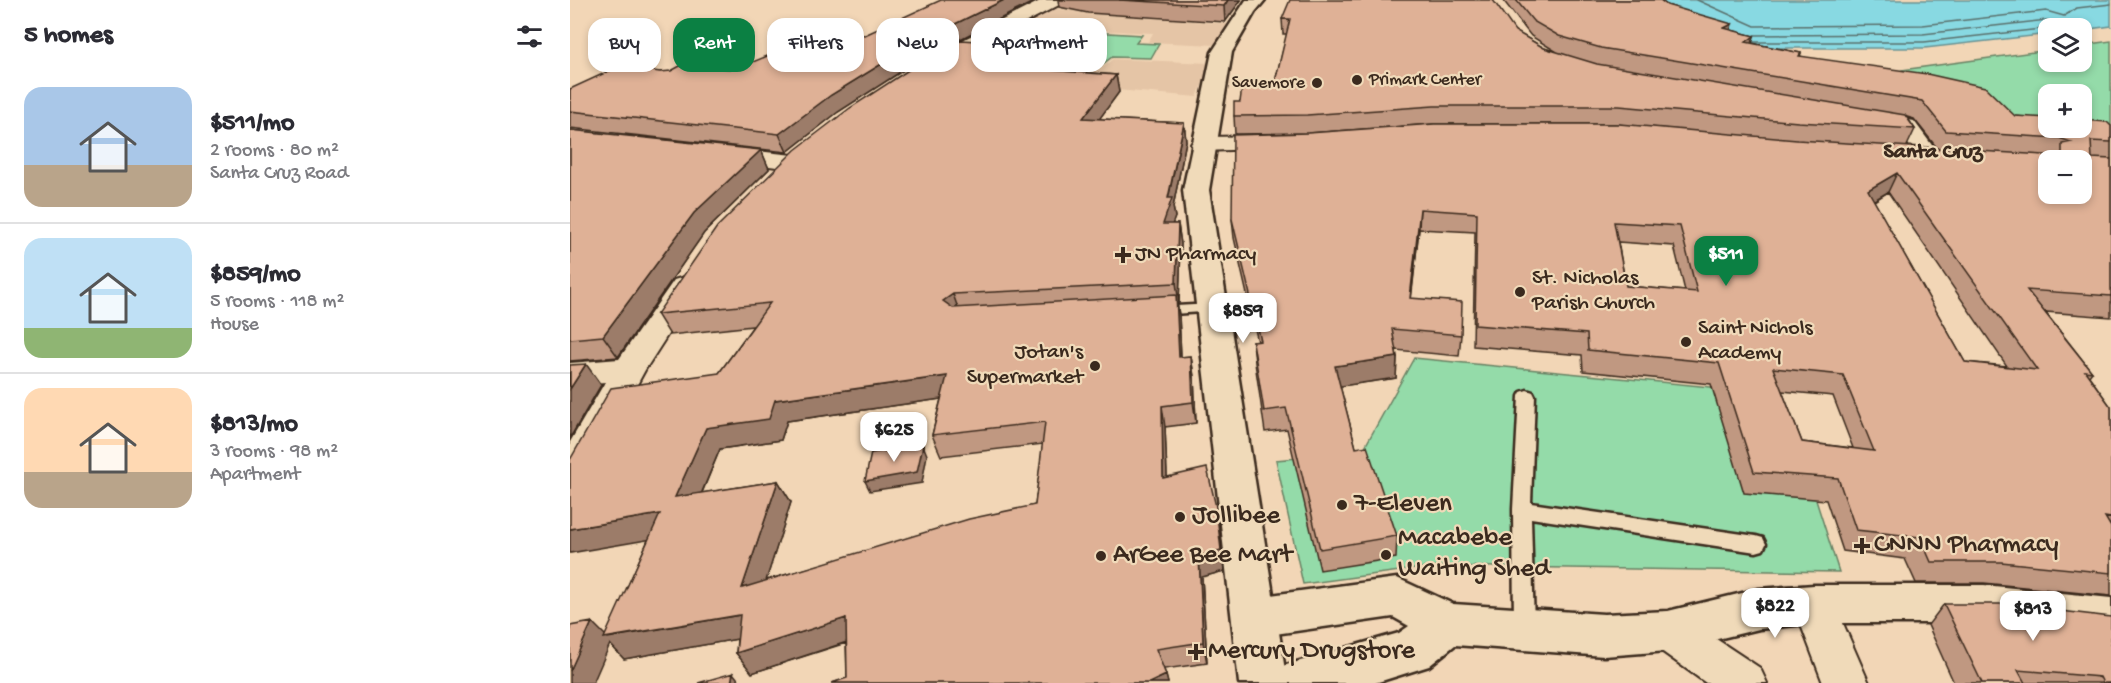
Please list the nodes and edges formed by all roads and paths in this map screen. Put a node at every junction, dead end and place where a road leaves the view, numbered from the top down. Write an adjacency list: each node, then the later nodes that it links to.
1 (1055, 0): 3 (street)
2 (1256, 0): 6 (main road)
3 (959, 49)
4 (1851, 116): 8 (street)
5 (1296, 142): 6 (street)
6 (1203, 144): 11 (main road)
7 (702, 152): 9 (street)
8 (1927, 156)
9 (770, 186)
10 (696, 270): 13 (street)
11 (1212, 308): 12 (lane); 20 (main road)
12 (1143, 312)
13 (629, 369): 14 (street); 16 (street)
14 (570, 374)
15 (1527, 396): 17 (lane)
16 (570, 474)
17 (1522, 509): 18 (lane); 23 (lane)
18 (1756, 544)
19 (1814, 604): 21 (main road); 24 (main road); 29 (street)
20 (1255, 617): 22 (main road); 26 (main road)
21 (2111, 618)
22 (1447, 624): 23 (main road); 25 (main road)
23 (1524, 631): 24 (main road)
24 (1668, 631): 28 (street)
25 (1377, 673): 27 (main road)
26 (1263, 683)
27 (1296, 683)
28 (1744, 683)
29 (1846, 683)

